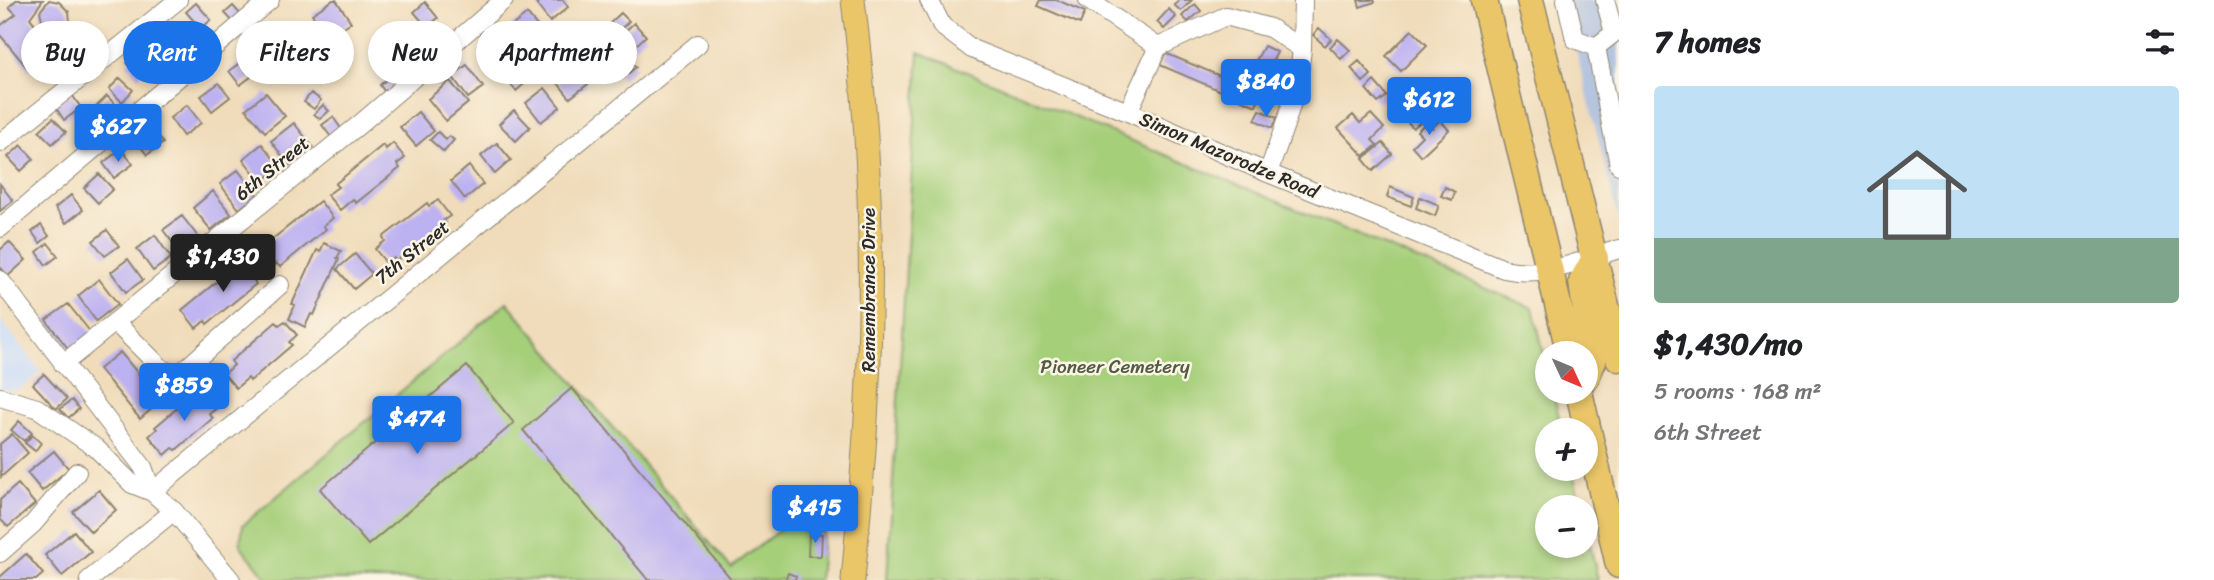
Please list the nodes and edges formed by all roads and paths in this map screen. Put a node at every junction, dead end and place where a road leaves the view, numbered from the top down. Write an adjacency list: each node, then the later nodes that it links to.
1 (270, 0): 20 (street)
2 (504, 0): 25 (street, 6th Street)
3 (853, 0): 39 (main road, Remembrance Drive)
4 (929, 0): 16 (street, Simon Mazorodze Road)
5 (1088, 0): 13 (street)
6 (1303, 0): 15 (street)
7 (1484, 0): 22 (highway)
8 (1530, 0): 21 (highway)
9 (1566, 0): 14 (street)
10 (1605, 0): 14 (street)
11 (170, 3): 17 (street)
12 (698, 44): 33 (street, 7th Street)
13 (1158, 47): 15 (street); 16 (street)
14 (1596, 47): 18 (street)
15 (1302, 49): 19 (street)
16 (1128, 112): 19 (street, Simon Mazorodze Road)
17 (0, 143)
18 (1619, 165)
19 (1268, 173): 22 (street, Simon Mazorodze Road)
20 (0, 228)
21 (1607, 253): 22 (street, Simon Mazorodze Road); 27 (highway); 28 (highway)
22 (1550, 270): 26 (highway)
23 (0, 280): 29 (street)
24 (280, 285): 25 (street)
25 (115, 322): 29 (street, 6th Street)
26 (1567, 341)
27 (1590, 341)
28 (1619, 358)
29 (63, 364): 33 (street)
30 (0, 397): 33 (street)
31 (1582, 404): 36 (highway)
32 (77, 472): 35 (street)
33 (152, 492): 34 (street)
34 (174, 511): 37 (street); 38 (street)
35 (0, 552)
36 (1619, 565)
37 (89, 580)
38 (231, 580)
39 (853, 580)

